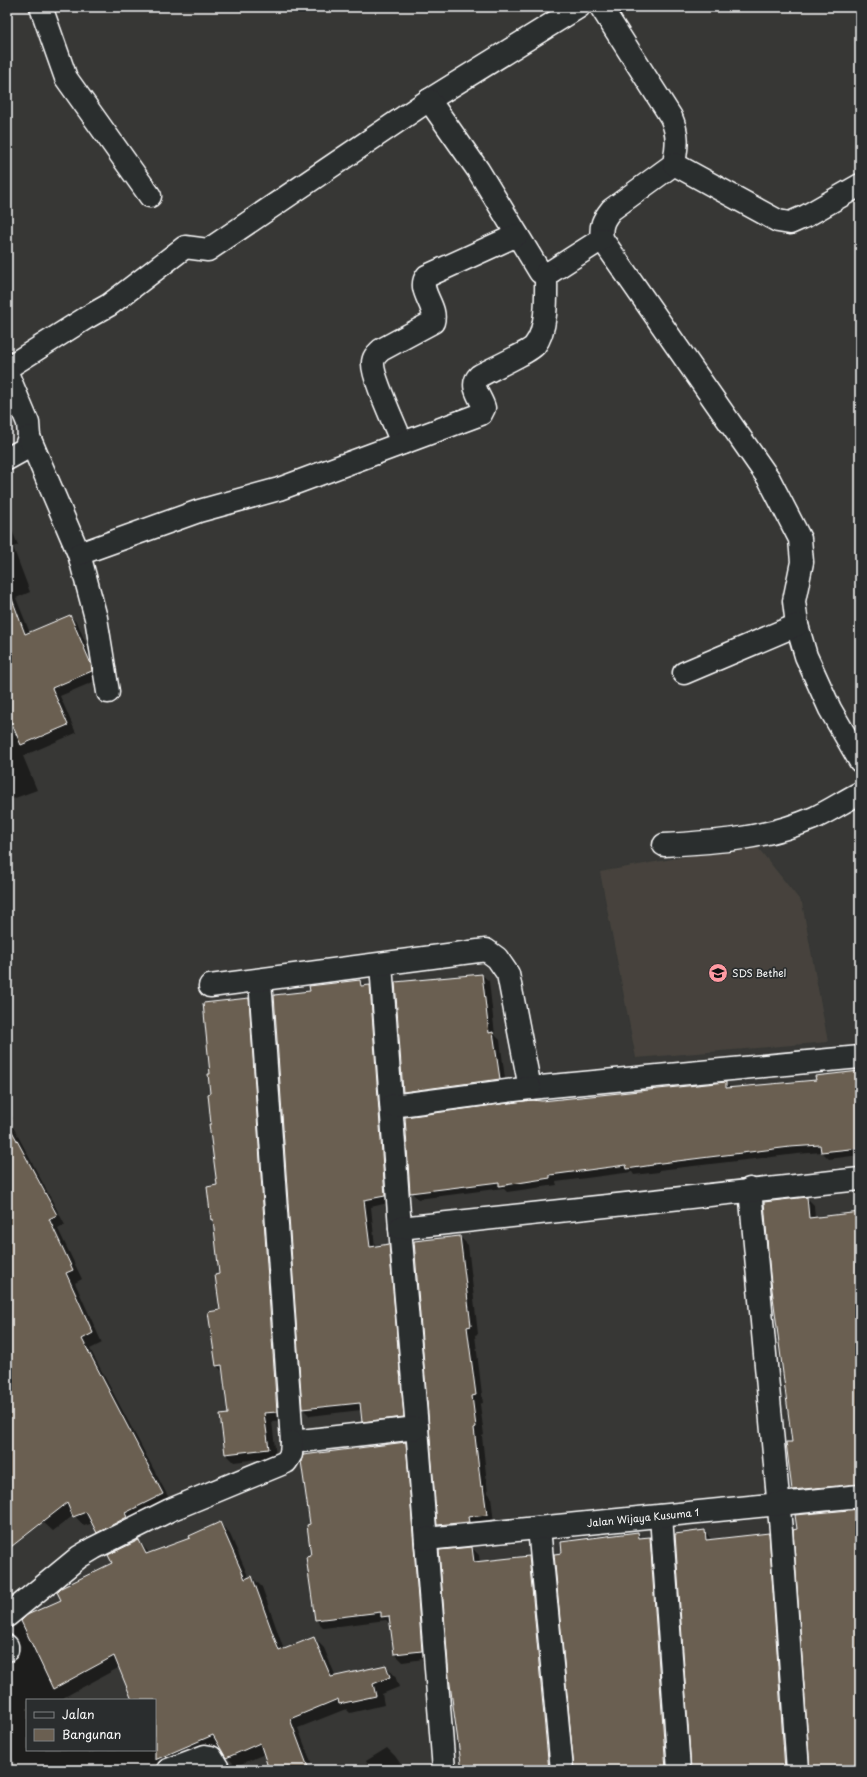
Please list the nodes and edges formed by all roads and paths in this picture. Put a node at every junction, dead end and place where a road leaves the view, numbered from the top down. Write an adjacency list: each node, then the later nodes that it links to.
1 (41, 7): 7 (street)
2 (578, 7): 4 (street)
3 (601, 7): 5 (street)
4 (429, 100): 8 (street); 11 (street)
5 (674, 164): 6 (street); 9 (street)
6 (860, 185)
7 (150, 196)
8 (517, 235): 10 (street); 14 (street)
9 (602, 239): 10 (street); 17 (street)
10 (546, 273): 14 (street)
11 (7, 368)
12 (7, 373): 13 (street)
13 (29, 437): 15 (street); 16 (street)
14 (402, 443): 16 (street)
15 (7, 459)
16 (79, 554): 19 (street)
17 (796, 625): 18 (street); 20 (street)
18 (684, 673)
19 (108, 692)
20 (860, 761)
21 (860, 793): 22 (street)
22 (664, 845)
23 (381, 964): 24 (street); 27 (street); 28 (street)
24 (260, 980): 25 (street); 33 (street)
25 (210, 986)
26 (860, 1057): 27 (street)
27 (530, 1088): 28 (street)
28 (392, 1106): 31 (street)
29 (860, 1179): 30 (street)
30 (750, 1189): 31 (street); 35 (street)
31 (400, 1228): 32 (street)
32 (418, 1428): 33 (street); 38 (street)
33 (292, 1442): 39 (street)
34 (860, 1496): 35 (street, Jalan Wijaya Kusuma 1)
35 (778, 1504): 36 (street, Jalan Wijaya Kusuma 1); 47 (street)
36 (661, 1516): 37 (street, Jalan Wijaya Kusuma 1); 46 (street)
37 (539, 1528): 38 (street, Jalan Wijaya Kusuma 1); 45 (street)
38 (426, 1539): 44 (street)
39 (7, 1616)
40 (7, 1646): 41 (street)
41 (7, 1650)
42 (168, 1770): 43 (street)
43 (219, 1770)
44 (444, 1770)
45 (562, 1770)
46 (679, 1770)
47 (798, 1770)

